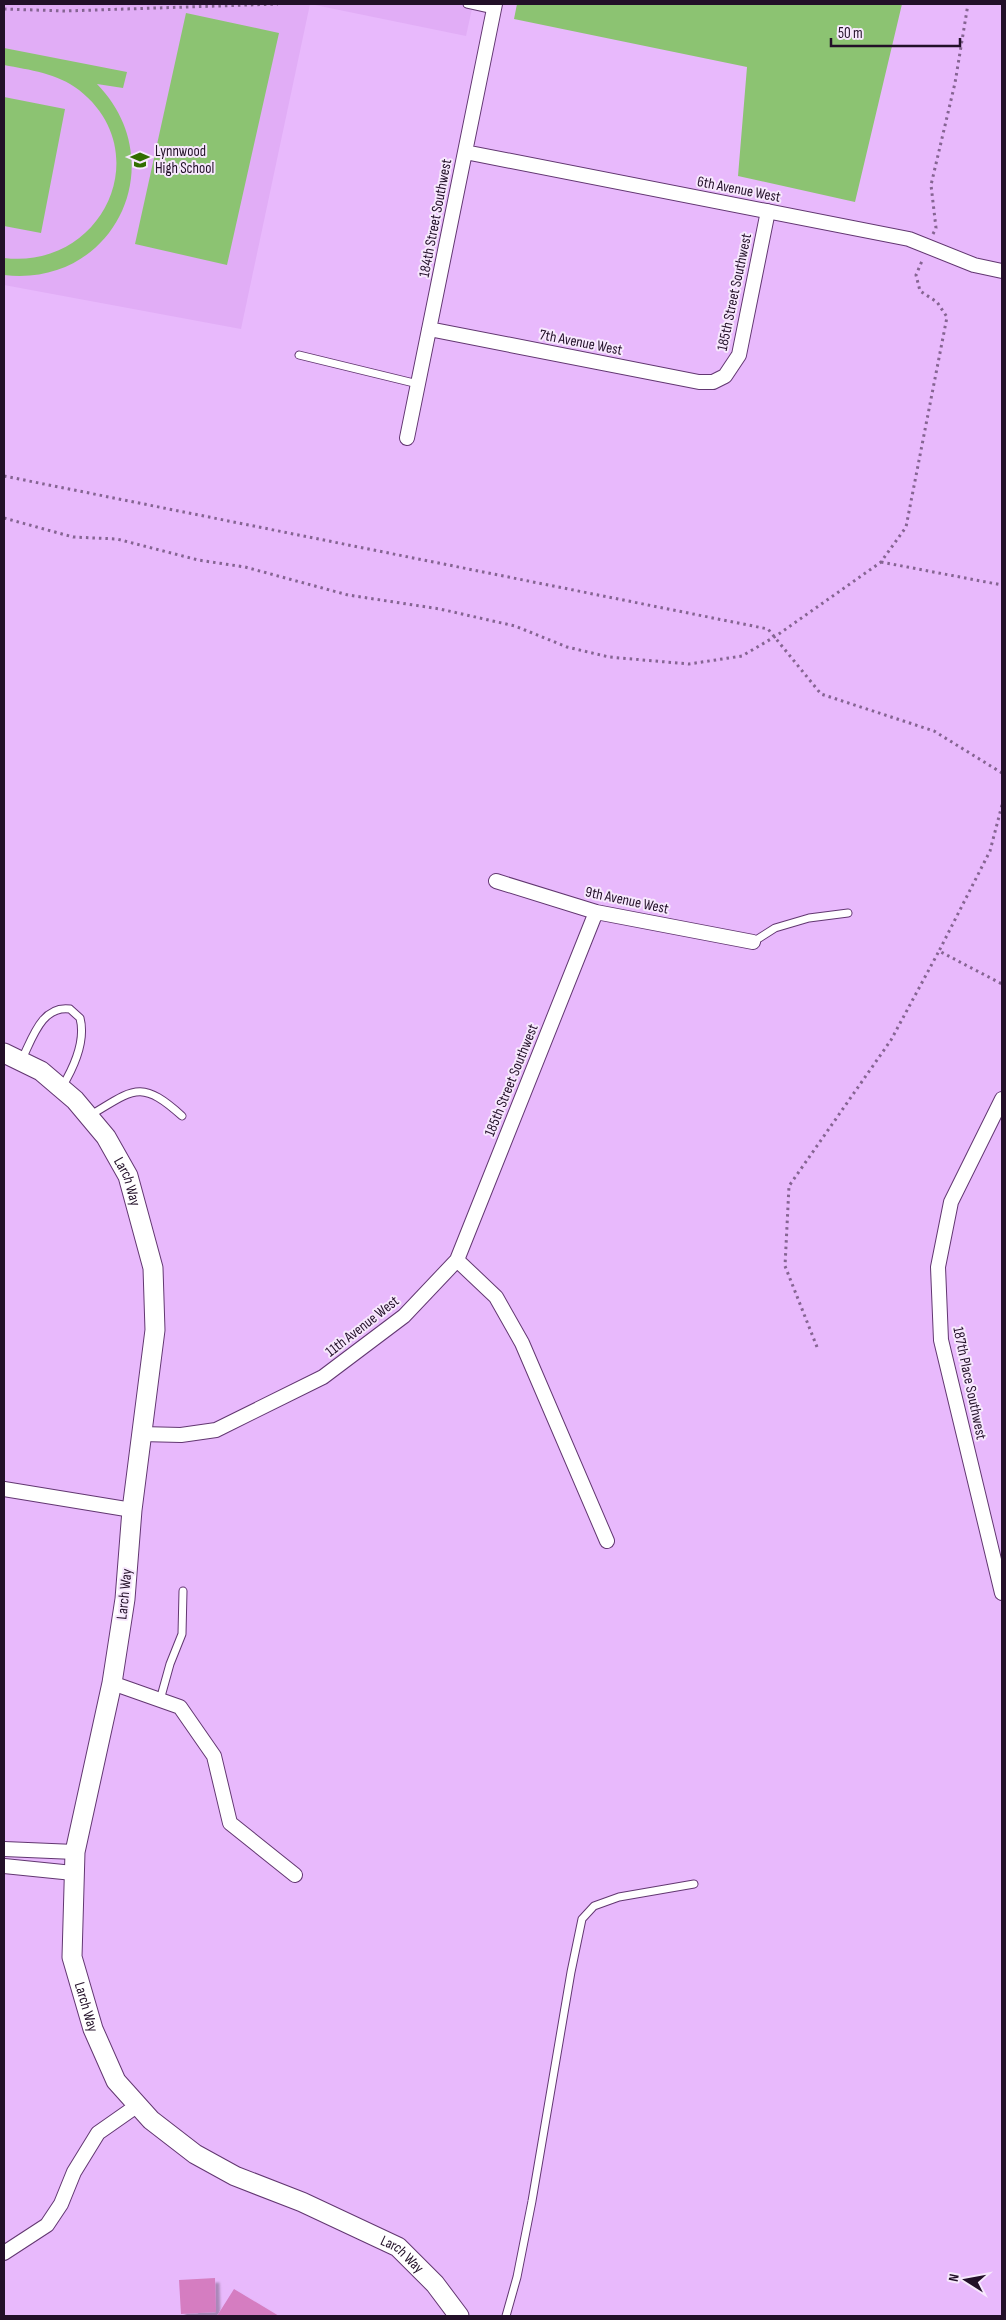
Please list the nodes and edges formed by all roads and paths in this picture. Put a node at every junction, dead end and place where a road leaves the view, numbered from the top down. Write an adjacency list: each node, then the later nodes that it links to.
1 (278, 4): 5 (path)
2 (467, 4): 4 (lane)
3 (968, 4): 8 (path)
4 (495, 7): 6 (street, 184th Street Southwest)
5 (4, 9)
6 (465, 152): 7 (street, 6th Avenue West); 10 (street, 184th Street Southwest)
7 (768, 211): 8 (street, 6th Avenue West); 12 (street, 185th Street Southwest)
8 (928, 246): 9 (street, 6th Avenue West); 17 (path)
9 (1002, 271)
10 (429, 329): 12 (street, 7th Avenue West); 13 (street, 184th Street Southwest)
11 (299, 355): 13 (lane)
12 (725, 376)
13 (418, 384): 14 (street, 184th Street Southwest)
14 (407, 438)
15 (4, 476): 19 (path)
16 (4, 518): 19 (path)
17 (881, 562): 18 (path); 19 (path)
18 (1002, 585)
19 (776, 636): 20 (path)
20 (1002, 773)
21 (1002, 805): 26 (path)
22 (496, 881): 23 (street, 9th Avenue West)
23 (596, 912): 25 (street, 9th Avenue West); 34 (street, 185th Street Southwest)
24 (848, 913): 25 (lane)
25 (753, 942)
26 (939, 951): 27 (path); 35 (path)
27 (1002, 984)
28 (4, 1053): 29 (main road, Larch Way)
29 (21, 1061): 30 (main road, Larch Way); 30 (lane)
30 (62, 1088): 33 (main road, Larch Way)
31 (1002, 1099): 41 (street, 187th Place Southwest)
32 (182, 1116): 33 (lane)
33 (89, 1117): 36 (main road, Larch Way)
34 (457, 1260): 36 (street, 11th Avenue West); 39 (street)
35 (817, 1346)
36 (141, 1434): 38 (main road, Larch Way)
37 (4, 1489): 38 (street)
38 (132, 1510): 42 (main road, Larch Way)
39 (607, 1541)
40 (183, 1591): 43 (lane)
41 (1002, 1592)
42 (112, 1683): 43 (street); 45 (main road, Larch Way)
43 (160, 1700): 48 (street)
44 (4, 1849): 45 (street)
45 (75, 1852): 47 (main road, Larch Way)
46 (4, 1866): 47 (street)
47 (73, 1873): 50 (main road, Larch Way)
48 (295, 1875)
49 (694, 1884): 53 (lane)
50 (138, 2105): 51 (street); 52 (main road, Larch Way)
51 (4, 2253)
52 (459, 2316)
53 (506, 2316)

